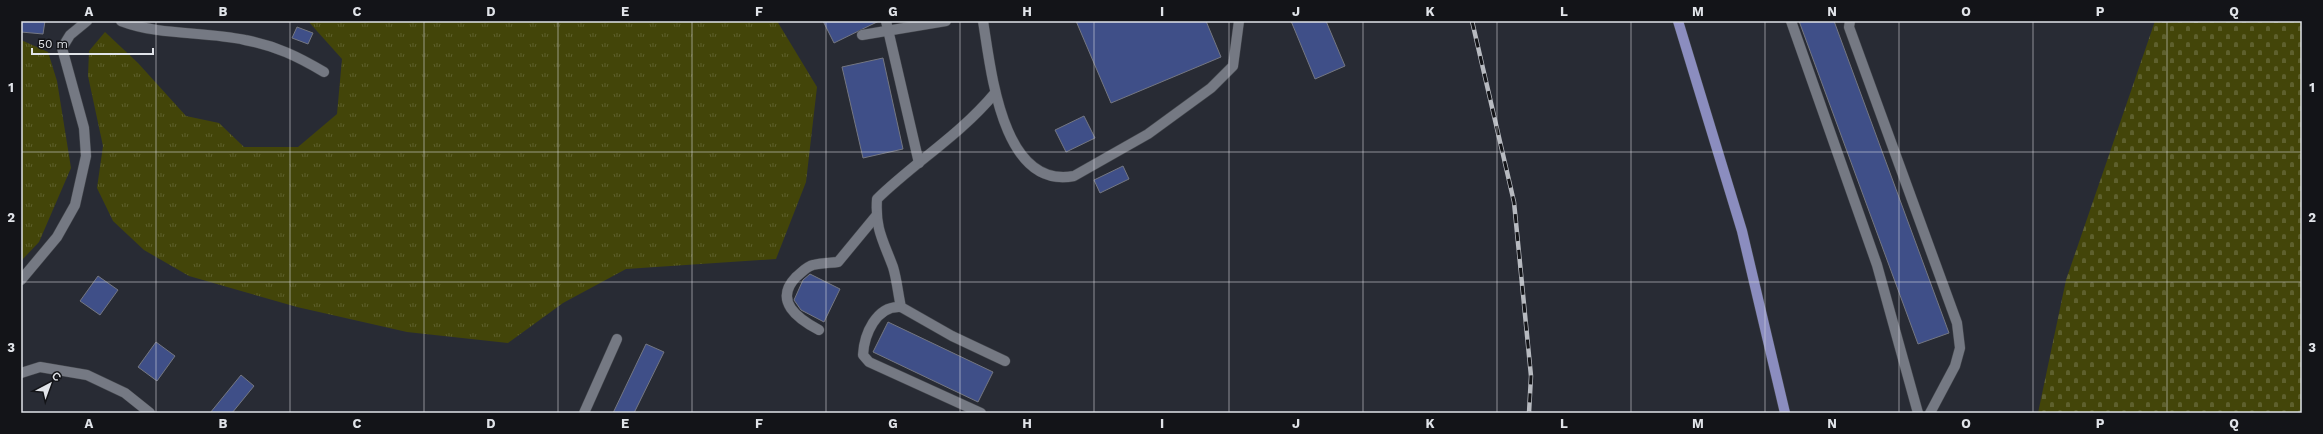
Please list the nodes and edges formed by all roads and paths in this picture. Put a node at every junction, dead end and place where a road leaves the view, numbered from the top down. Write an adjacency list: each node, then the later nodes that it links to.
1 (87, 21): 15 (lane)
2 (121, 21): 11 (lane)
3 (946, 21): 9 (lane)
4 (983, 21): 12 (lane)
5 (1239, 21): 12 (lane)
6 (1678, 21): 24 (main road)
7 (1791, 21): 25 (lane)
8 (1850, 21): 26 (lane)
9 (888, 25): 10 (lane); 13 (lane)
10 (862, 35)
11 (324, 72)
12 (995, 93): 13 (lane)
13 (919, 162): 14 (lane)
14 (876, 216): 16 (lane); 17 (lane)
15 (21, 280)
16 (901, 307): 19 (lane); 23 (lane)
17 (819, 330)
18 (617, 339): 22 (lane)
19 (1005, 361)
20 (21, 374): 21 (lane)
21 (150, 413)
22 (584, 413)
23 (981, 413)
24 (1785, 413)
25 (1918, 413)
26 (1930, 413)

